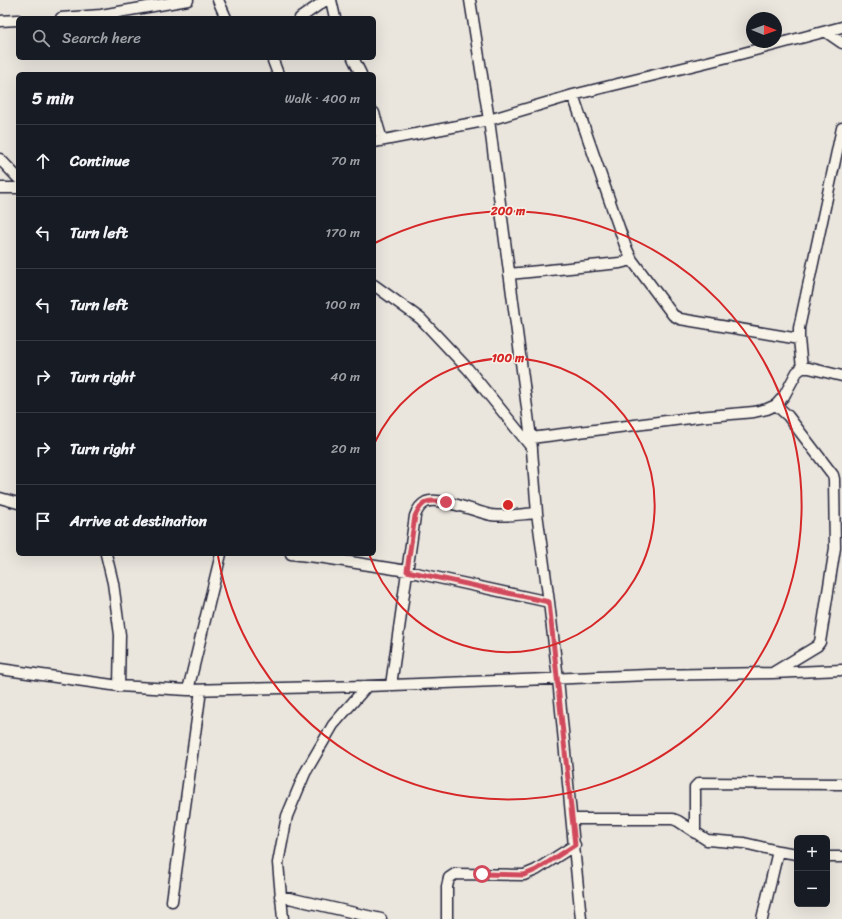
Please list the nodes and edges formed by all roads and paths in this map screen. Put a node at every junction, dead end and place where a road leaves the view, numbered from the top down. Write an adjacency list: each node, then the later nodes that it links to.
1 (188, 0): 6 (street)
2 (218, 0): 7 (street)
3 (326, 0): 8 (street)
4 (331, 0): 9 (street)
5 (470, 0): 20 (street)
6 (87, 16)
7 (225, 16)
8 (303, 16)
9 (335, 16)
10 (16, 20): 11 (street)
11 (0, 21)
12 (842, 28): 13 (street)
13 (826, 32): 14 (street); 19 (street)
14 (842, 44)
15 (273, 60): 17 (street)
16 (354, 60): 18 (street)
17 (277, 72)
18 (360, 72)
19 (573, 94): 20 (street); 28 (street)
20 (489, 120): 23 (street); 29 (street)
21 (376, 127): 23 (street)
22 (842, 128): 31 (street)
23 (378, 141)
24 (0, 159): 25 (street)
25 (16, 176)
26 (0, 188): 27 (street)
27 (16, 188)
28 (632, 260): 29 (street); 31 (street)
29 (509, 274): 35 (street)
30 (376, 286): 35 (street)
31 (799, 339): 32 (street)
32 (802, 368): 33 (street); 34 (street)
33 (842, 376)
34 (776, 405): 35 (street); 39 (street)
35 (531, 443): 38 (street)
36 (0, 498): 37 (street)
37 (16, 502)
38 (537, 513): 43 (street); 44 (street)
39 (838, 547): 47 (street)
40 (106, 556): 50 (street)
41 (221, 556): 52 (street)
42 (308, 556): 43 (street)
43 (407, 571): 44 (street); 49 (street)
44 (549, 602): 48 (street)
45 (0, 669): 50 (street)
46 (842, 670): 47 (street)
47 (772, 673): 48 (street)
48 (558, 679): 49 (street); 55 (street)
49 (391, 685): 51 (street)
50 (119, 686): 52 (street)
51 (367, 686): 53 (street); 62 (street)
52 (188, 690): 53 (street)
53 (201, 690): 63 (street)
54 (842, 784): 56 (street)
55 (572, 819): 56 (street); 57 (street)
56 (695, 833): 58 (street)
57 (575, 845): 66 (street); 67 (street)
58 (778, 851): 59 (street); 68 (street)
59 (794, 854)
60 (830, 857): 61 (street)
61 (842, 858)
62 (280, 896): 64 (street); 65 (street)
63 (172, 901)
64 (283, 919)
65 (378, 919)
66 (447, 919)
67 (582, 919)
68 (762, 919)

